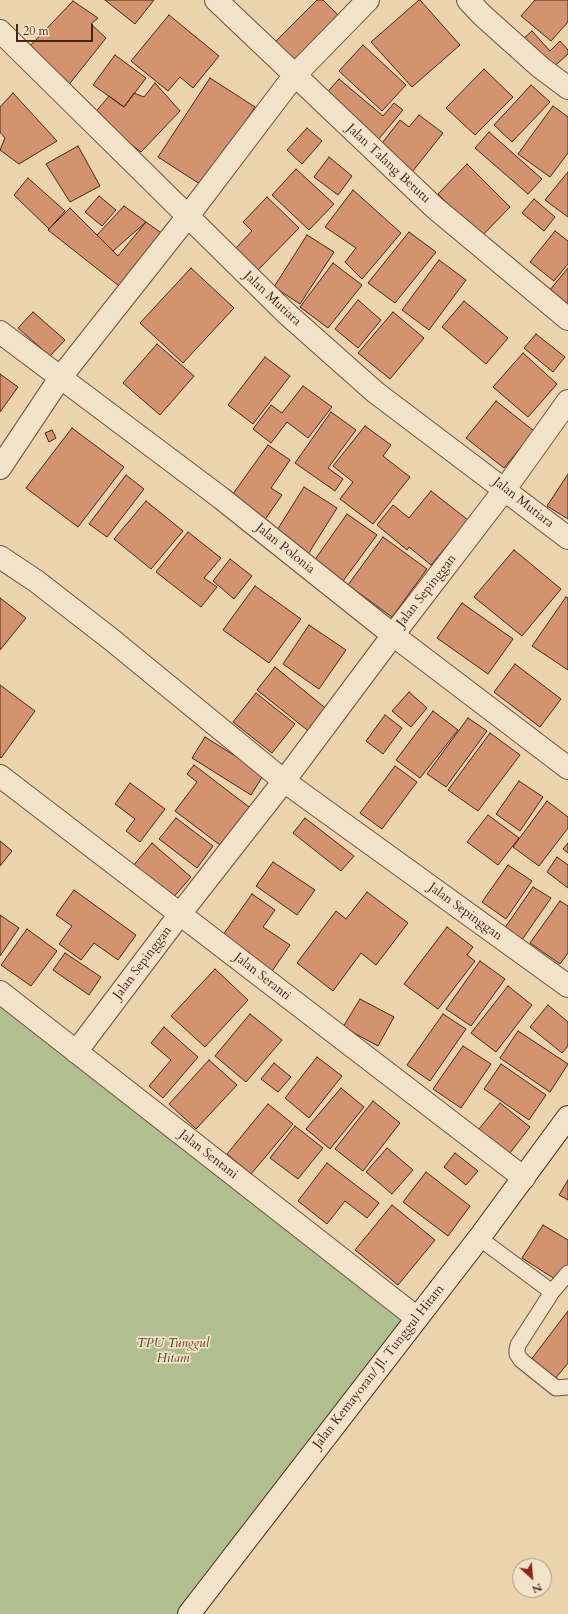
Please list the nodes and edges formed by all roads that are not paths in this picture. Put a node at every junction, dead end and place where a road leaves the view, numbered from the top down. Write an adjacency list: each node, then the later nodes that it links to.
1 (216, 0): 5 (street, Jalan Talang Betutu)
2 (368, 0): 5 (street)
3 (468, 0): 6 (street)
4 (0, 31): 7 (street, Jalan Mutiara)
5 (294, 76): 7 (street); 8 (street, Jalan Talang Betutu)
6 (568, 88)
7 (188, 216): 10 (street); 13 (street, Jalan Mutiara)
8 (568, 319)
9 (0, 332): 10 (street, Jalan Polonia)
10 (60, 378): 12 (street); 16 (street, Jalan Polonia)
11 (568, 401): 13 (street, Jalan Sepinggan)
12 (0, 468)
13 (505, 490): 14 (street, Jalan Mutiara); 16 (street, Jalan Sepinggan)
14 (568, 538)
15 (0, 557): 19 (street)
16 (393, 635): 17 (street, Jalan Polonia); 19 (street, Jalan Sepinggan)
17 (568, 768)
18 (0, 776): 20 (street, Jalan Seranti)
19 (284, 781): 20 (street, Jalan Sepinggan); 21 (street, Jalan Sepinggan)
20 (180, 914): 23 (street, Jalan Sepinggan); 25 (street, Jalan Seranti)
21 (568, 986)
22 (0, 992): 23 (street, Jalan Sentani)
23 (76, 1052): 29 (street, Jalan Sentani)
24 (568, 1118): 25 (street, Jalan Kemayoran/ Jl. Tunggul Hitam)
25 (524, 1178): 26 (street, Jalan Kemayoran/ Jl. Tunggul Hitam)
26 (479, 1238): 28 (lane); 29 (street, Jalan Kemayoran/ Jl. Tunggul Hitam)
27 (568, 1273): 28 (lane)
28 (552, 1292): 30 (lane)
29 (416, 1318): 31 (street, Jalan Kemayoran/ Jl. Tunggul Hitam)
30 (568, 1387)
31 (189, 1614)

